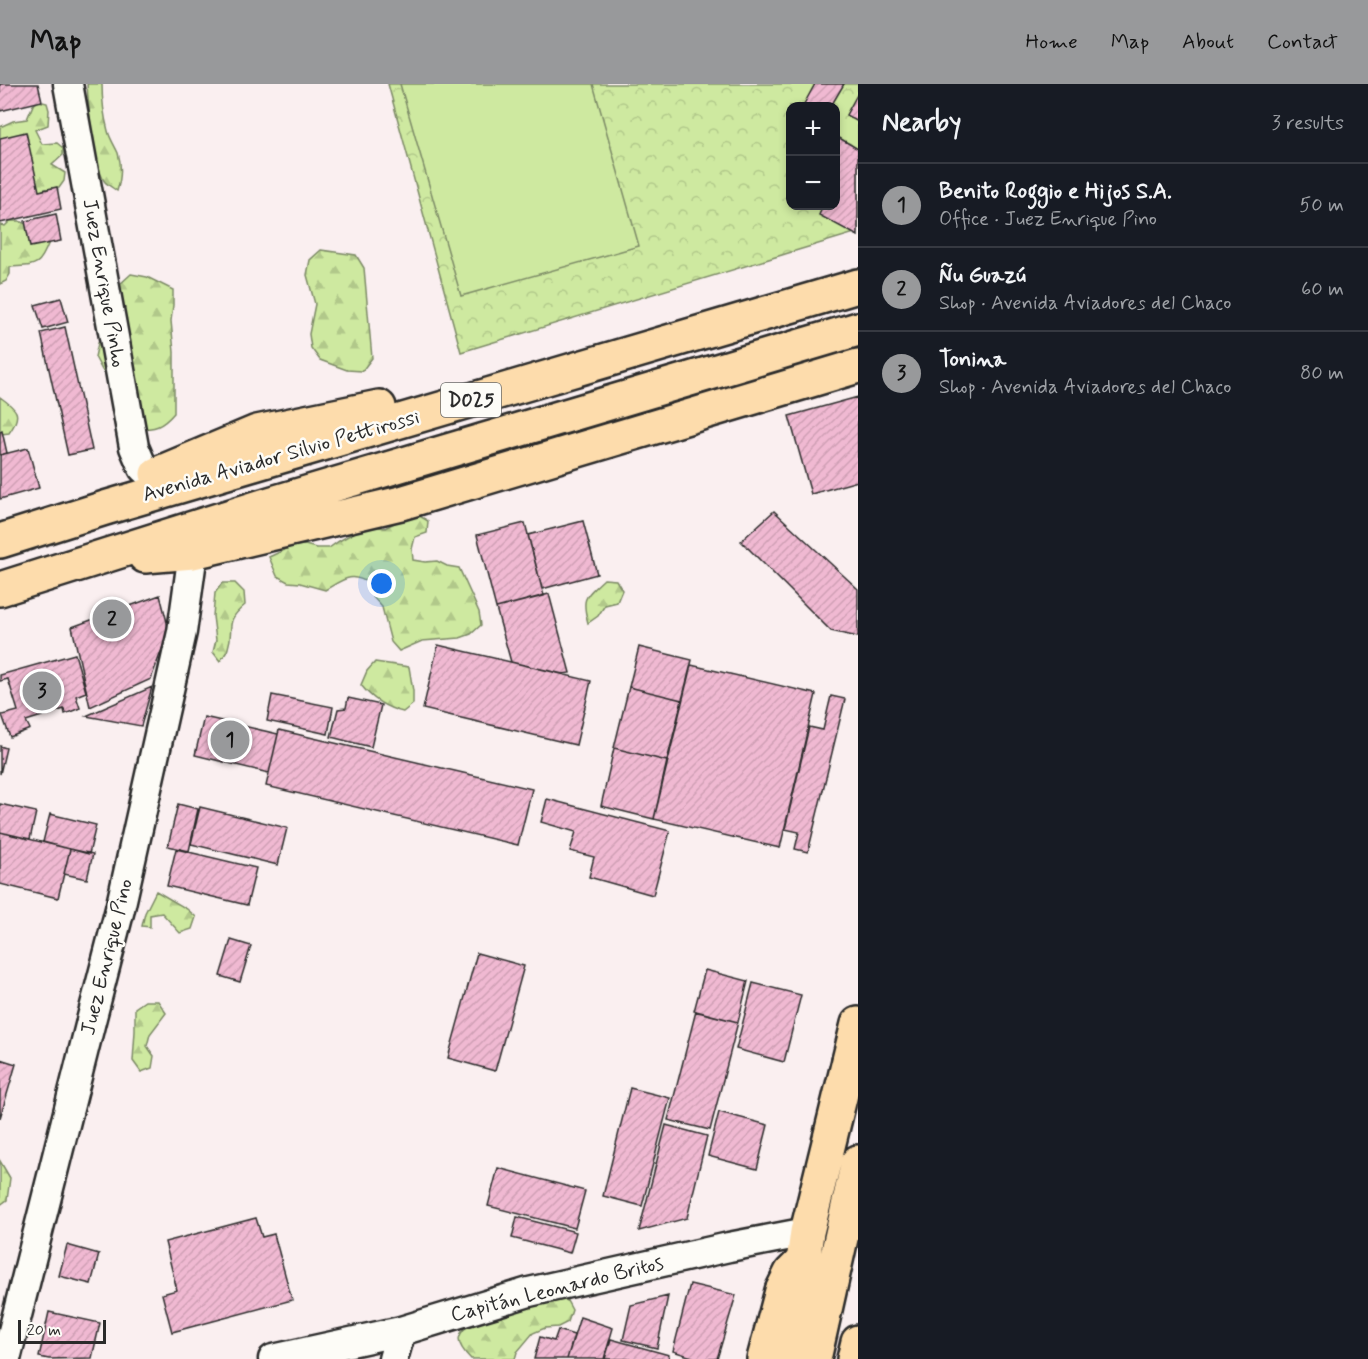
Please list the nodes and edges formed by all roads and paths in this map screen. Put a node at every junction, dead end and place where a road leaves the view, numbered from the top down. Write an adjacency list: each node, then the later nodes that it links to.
1 (68, 84): 6 (street, Juez Enrique Pinho)
2 (858, 263): 6 (main road)
3 (858, 286): 7 (main road, Avenida Aviador Silvio Pettirossi / D025)
4 (858, 329): 10 (main road, Avenida Aviador Silvio Pettirossi / D025)
5 (858, 366): 9 (main road)
6 (152, 476): 7 (main road)
7 (84, 514): 8 (main road)
8 (0, 541)
9 (193, 552): 10 (main road); 17 (street, Juez Enrique Pino)
10 (96, 559): 11 (main road)
11 (0, 589)
12 (858, 1024): 14 (main road)
13 (858, 1162): 22 (main road)
14 (805, 1246): 15 (street, Capitán Leonardo Britos); 20 (main road); 21 (main road)
15 (401, 1331): 18 (street, Capitán Leonardo Britos); 19 (street)
16 (858, 1342): 23 (main road)
17 (6, 1359)
18 (273, 1359)
19 (393, 1359)
20 (764, 1359)
21 (790, 1359)
22 (814, 1359)
23 (854, 1359)

